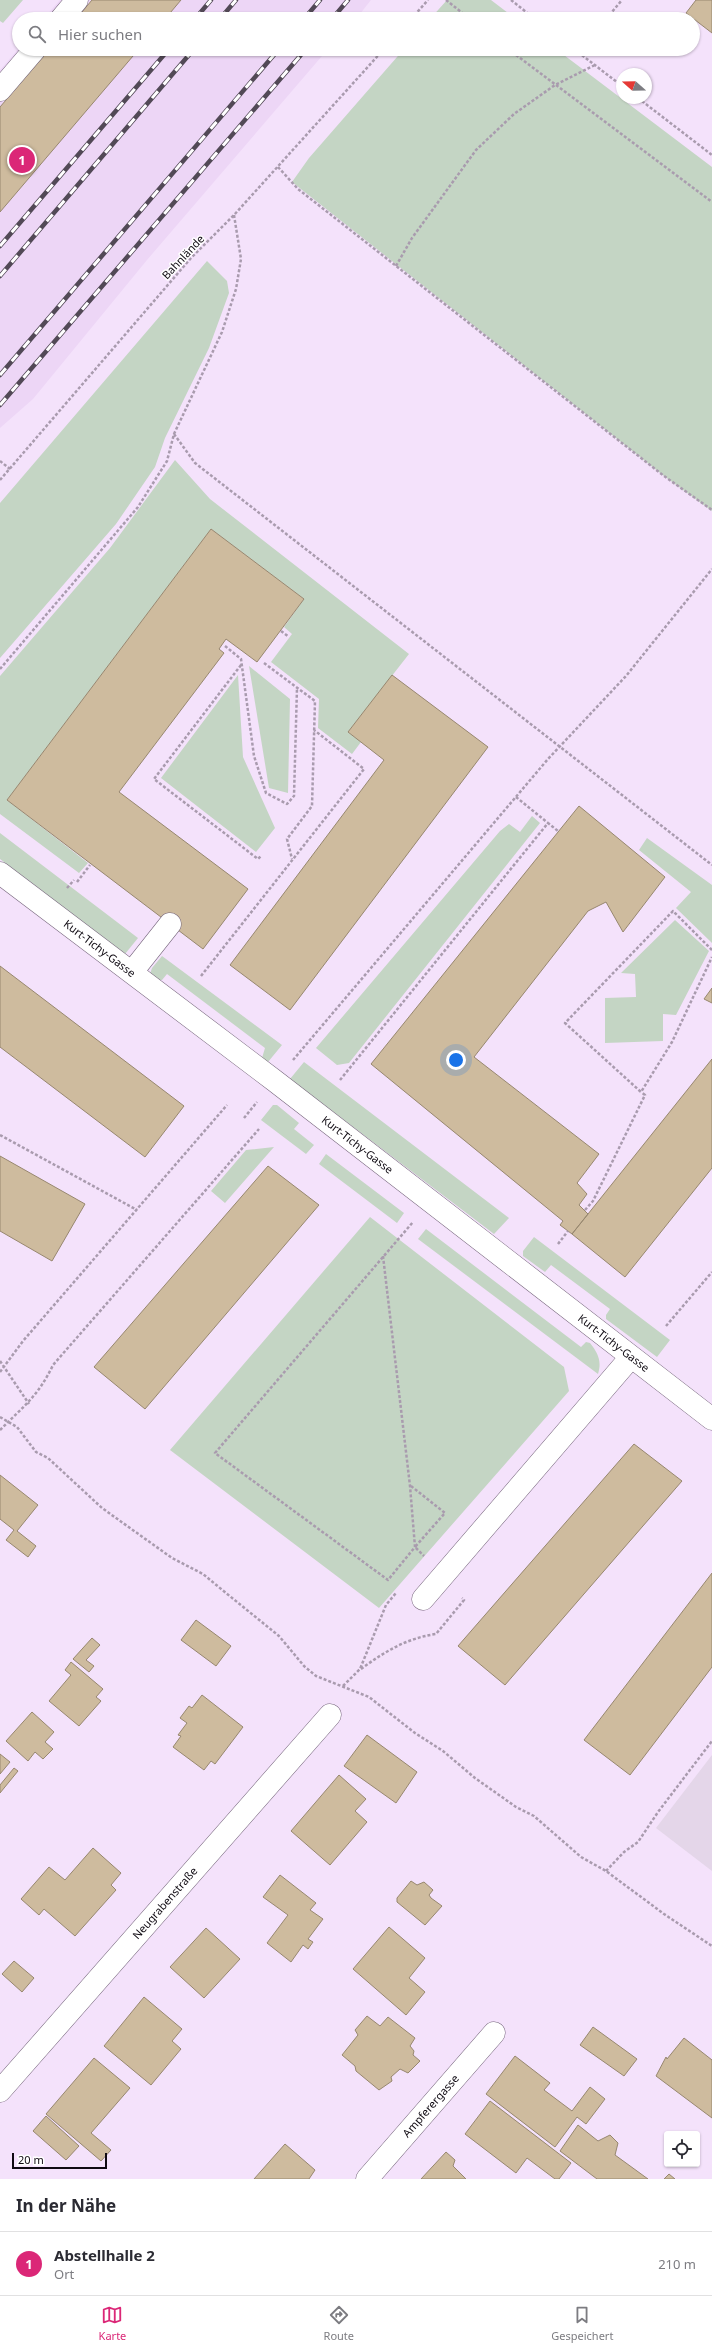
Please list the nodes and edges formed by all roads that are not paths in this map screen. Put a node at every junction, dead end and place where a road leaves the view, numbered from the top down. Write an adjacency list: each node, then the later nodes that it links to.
1 (77, 0): 2 (street)
2 (67, 12)
3 (29, 56): 4 (street)
4 (0, 90)
5 (0, 873): 7 (street, Kurt-Tichy-Gasse)
6 (170, 924): 7 (street)
7 (132, 972): 8 (street, Kurt-Tichy-Gasse)
8 (631, 1357): 9 (street, Kurt-Tichy-Gasse); 10 (street)
9 (712, 1419)
10 (422, 1599)
11 (330, 1715): 13 (street, Neugrabenstraße)
12 (494, 2033): 14 (street, Ampferergasse)
13 (0, 2091)
14 (368, 2179)

